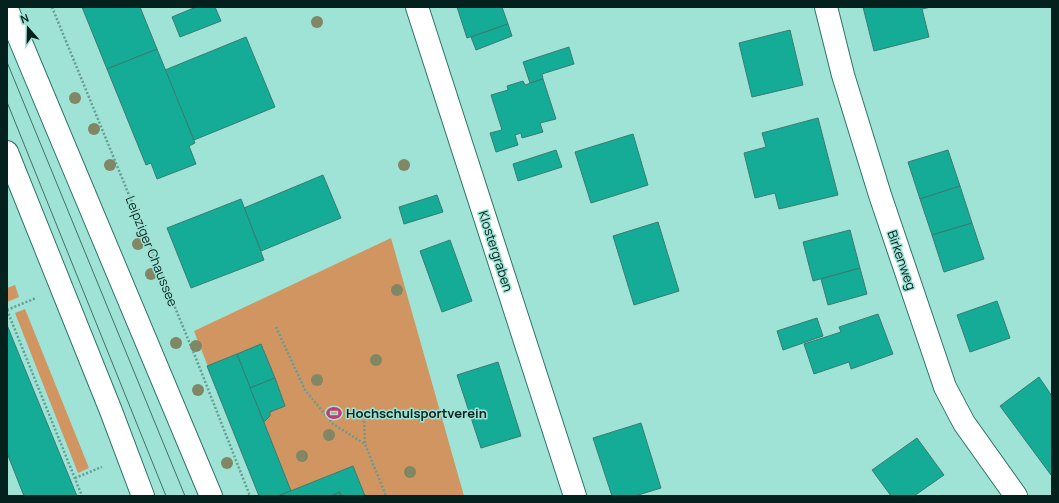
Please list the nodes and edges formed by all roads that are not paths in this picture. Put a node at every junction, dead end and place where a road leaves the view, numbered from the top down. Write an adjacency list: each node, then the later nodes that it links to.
1 (417, 7): 7 (street, Klostergraben)
2 (826, 7): 8 (street, Birkenweg)
3 (7, 9): 6 (street)
4 (7, 152): 5 (street)
5 (143, 496)
6 (211, 496)
7 (575, 496)
8 (1016, 496)

